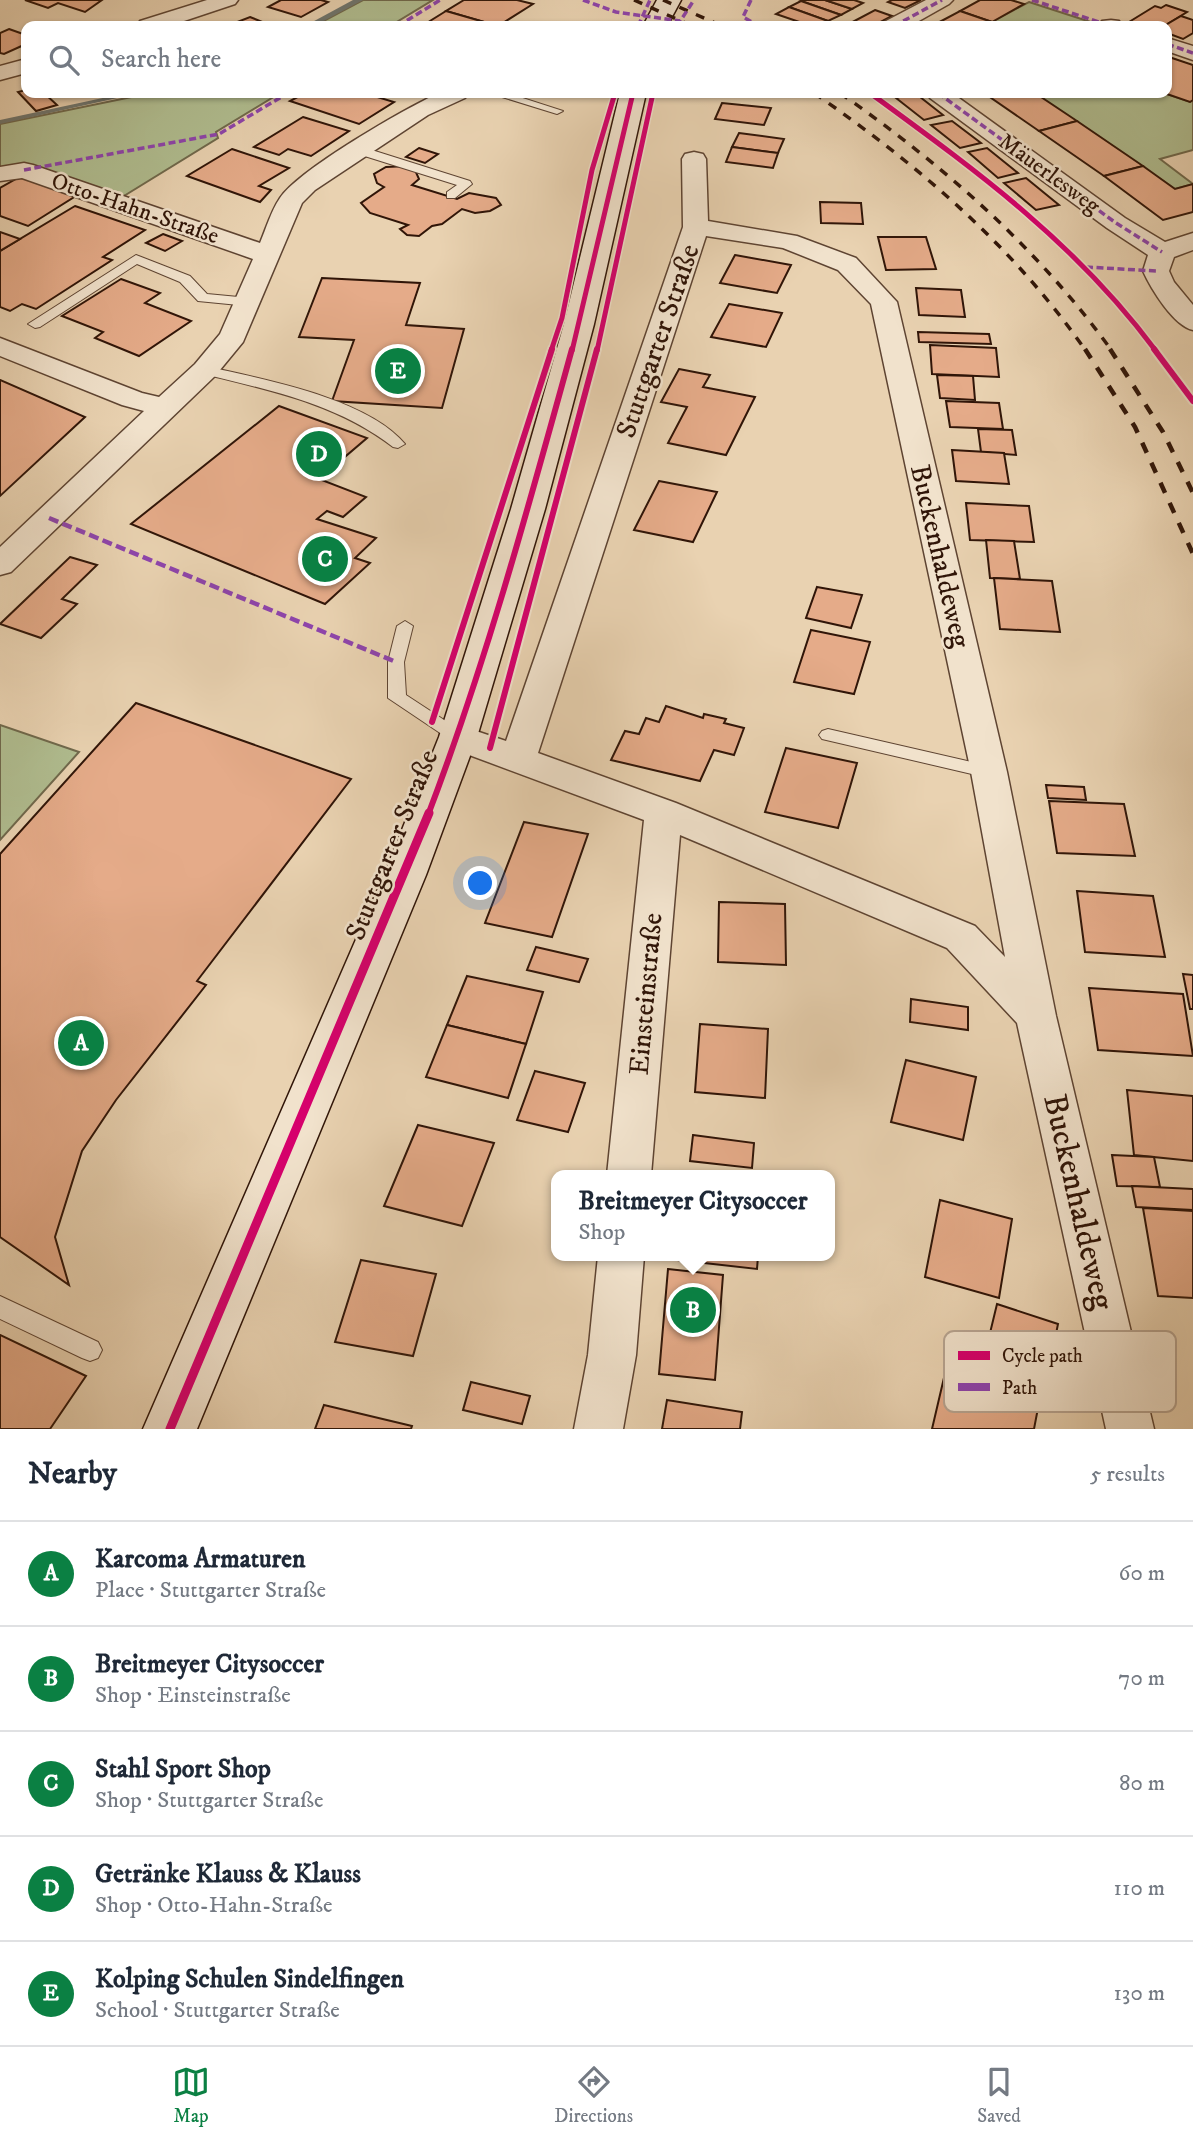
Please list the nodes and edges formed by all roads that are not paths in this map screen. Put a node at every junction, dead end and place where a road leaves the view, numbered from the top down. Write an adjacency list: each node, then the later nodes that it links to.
1 (228, 0): 4 (street)
2 (669, 0): 5 (street)
3 (942, 0): 6 (street)
4 (163, 21)
5 (658, 21)
6 (903, 21)
7 (1172, 46): 8 (street)
8 (1193, 53)
9 (21, 67): 10 (street)
10 (0, 73)
11 (446, 98): 16 (street)
12 (517, 98): 15 (lane)
13 (632, 98): 34 (street, Stuttgarter Straße)
14 (945, 98): 23 (street, Mäuerlesweg)
15 (557, 111)
16 (359, 150): 19 (lane); 22 (street)
17 (694, 159): 20 (street, Stuttgarter Straße)
18 (0, 174): 22 (street, Otto-Hahn-Straße)
19 (451, 195)
20 (696, 227): 35 (street, Stuttgarter Straße); 36 (street, Buckenhaldeweg)
21 (1193, 241): 23 (street)
22 (269, 251): 24 (street)
23 (1162, 251): 25 (street)
24 (249, 302): 26 (lane); 28 (street)
25 (1193, 322)
26 (35, 324)
27 (0, 346): 29 (street)
28 (205, 370): 29 (street); 30 (lane)
29 (165, 407): 31 (street)
30 (398, 444)
31 (0, 565)
32 (405, 626): 34 (lane)
33 (828, 735): 36 (lane)
34 (458, 737): 35 (street); 44 (street, Stuttgarter Straße)
35 (518, 759): 37 (street)
36 (989, 772): 38 (street, Buckenhaldeweg)
37 (663, 813): 38 (street); 39 (street, Einsteinstraße)
38 (1035, 1016): 42 (street, Buckenhaldeweg)
39 (629, 1170)
40 (621, 1261): 45 (street)
41 (0, 1307): 43 (lane)
42 (1107, 1331)
43 (90, 1350)
44 (170, 1429)
45 (599, 1429)

